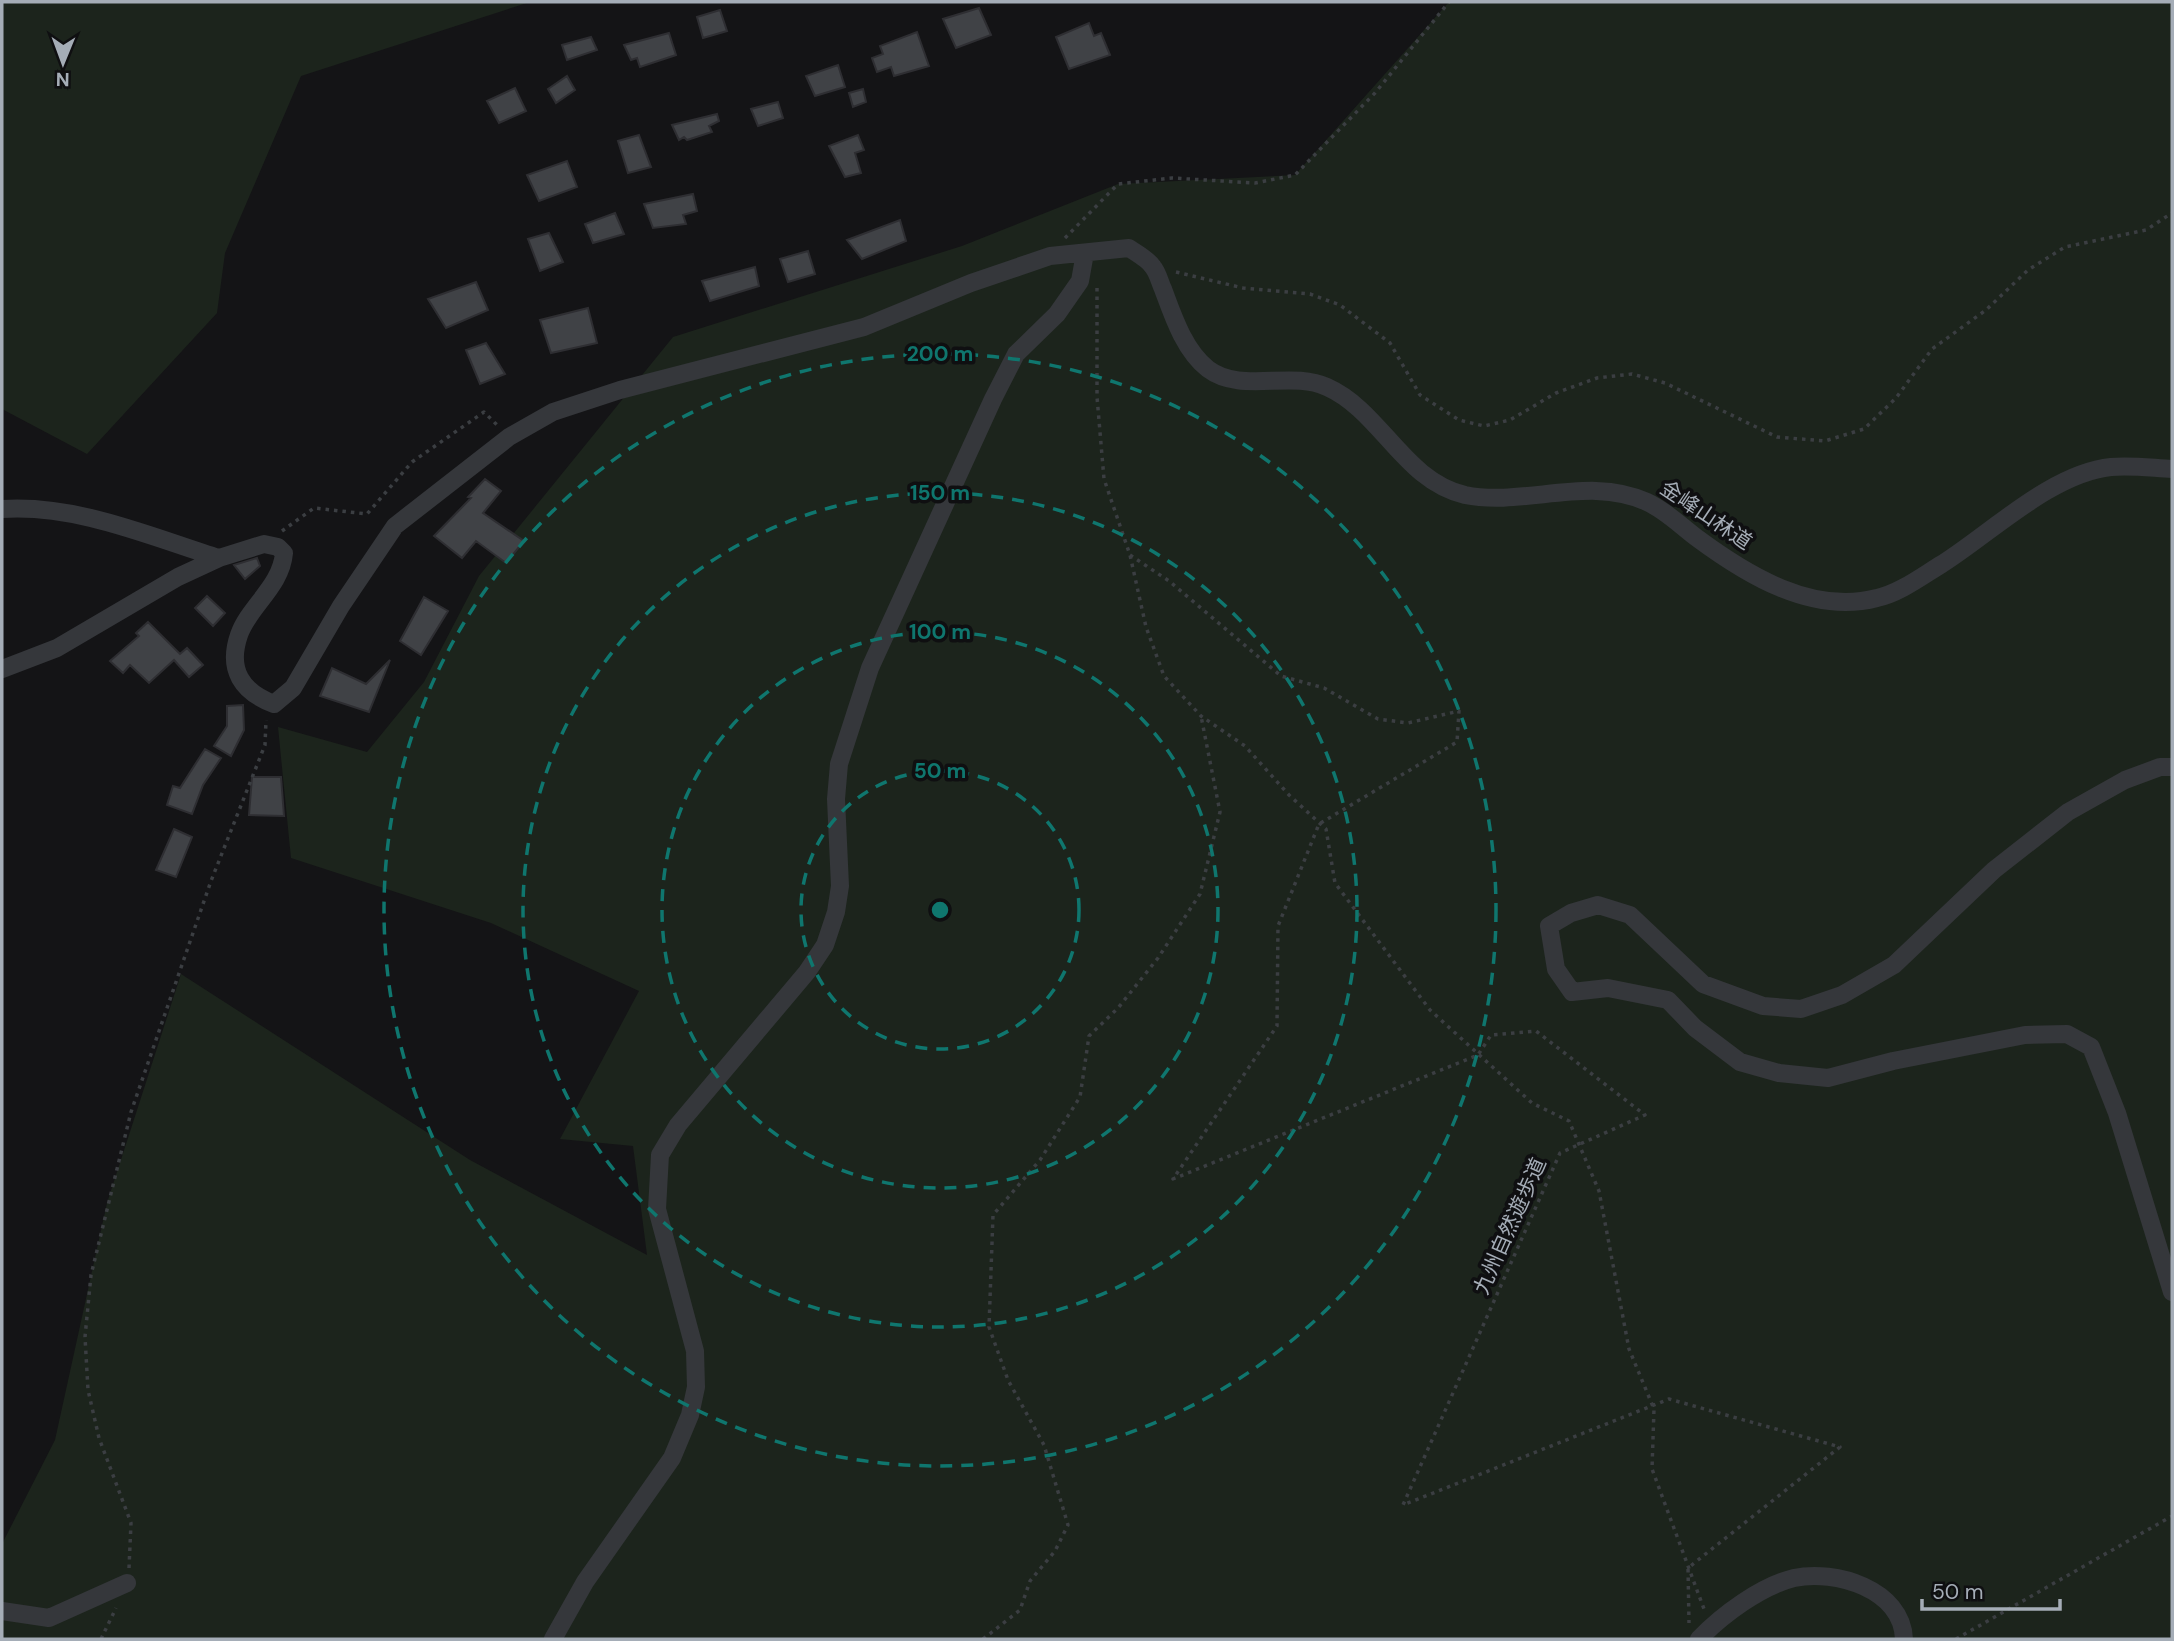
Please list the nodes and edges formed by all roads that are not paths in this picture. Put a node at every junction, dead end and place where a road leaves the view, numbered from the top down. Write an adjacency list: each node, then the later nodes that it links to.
1 (1091, 252): 2 (street, 金峰山林道); 4 (street); 11 (street)
2 (2172, 469)
3 (2, 509): 4 (street)
4 (219, 558): 5 (street)
5 (2, 669)
6 (2172, 767): 7 (street)
7 (2172, 1292)
8 (127, 1583): 9 (street)
9 (2, 1611)
10 (1700, 1631): 12 (street)
11 (552, 1639)
12 (1904, 1639)

